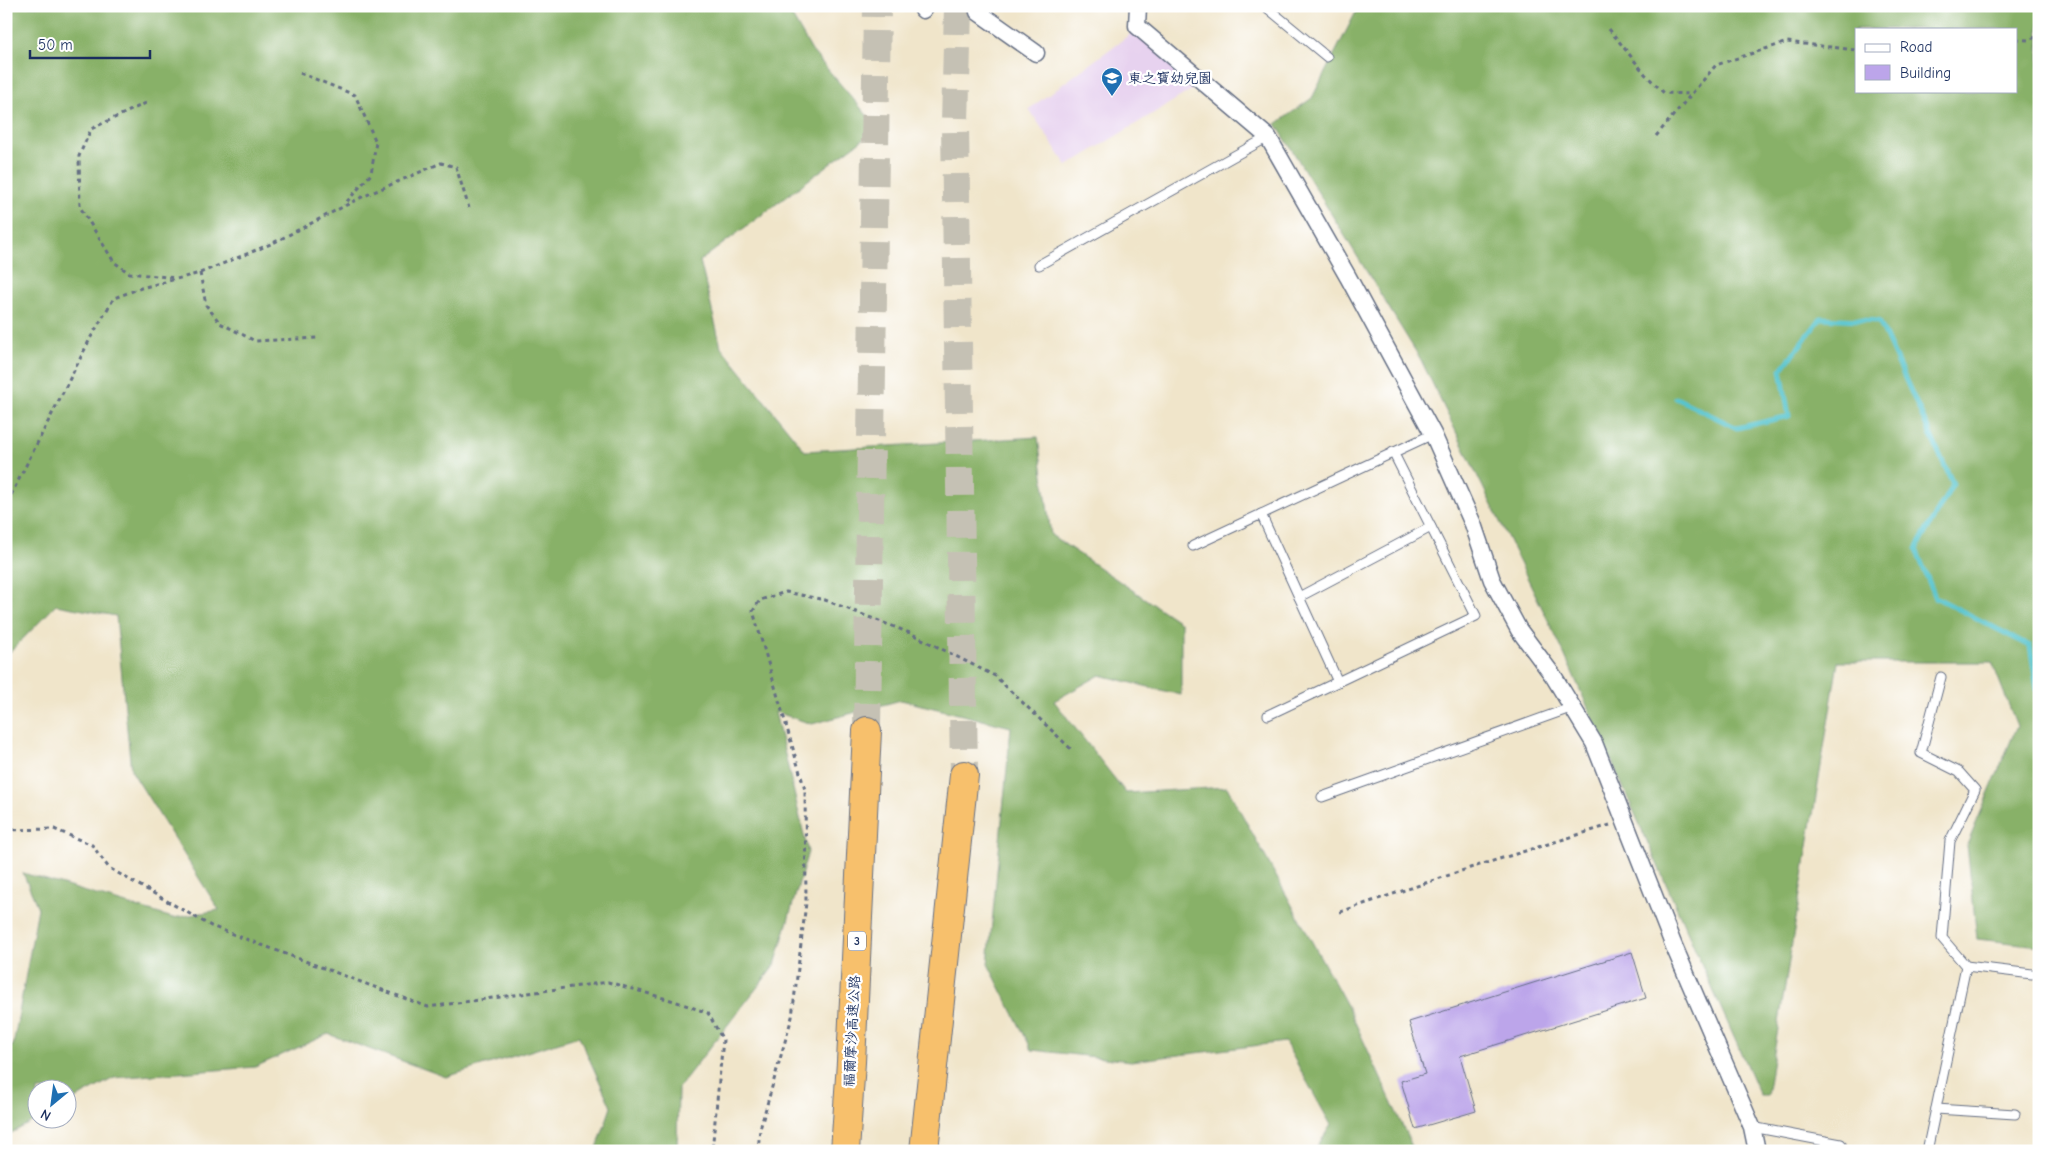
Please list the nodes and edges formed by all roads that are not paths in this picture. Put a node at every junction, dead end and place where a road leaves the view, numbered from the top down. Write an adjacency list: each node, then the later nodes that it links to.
1 (982, 6): 4 (street)
2 (1138, 6): 6 (street)
3 (1265, 6): 5 (lane)
4 (1036, 53)
5 (1327, 57)
6 (1268, 137): 7 (lane); 8 (street)
7 (1039, 265)
8 (1432, 434): 9 (lane); 16 (street)
9 (1393, 452): 10 (lane); 11 (lane)
10 (1261, 514): 12 (lane); 13 (lane)
11 (1431, 527): 13 (lane); 15 (lane)
12 (1194, 546)
13 (1299, 597): 15 (lane)
14 (1941, 677): 21 (lane)
15 (1338, 682): 17 (lane)
16 (1573, 707): 20 (lane); 25 (street)
17 (1268, 715)
18 (867, 731): 27 (highway, 福爾摩沙高速公路 / 3)
19 (964, 774): 28 (highway)
20 (1322, 797)
21 (1966, 966): 22 (lane); 23 (lane)
22 (2032, 974)
23 (1936, 1109): 24 (lane); 30 (lane)
24 (2015, 1114)
25 (1752, 1127): 26 (lane); 29 (street)
26 (1841, 1144)
27 (845, 1151)
28 (924, 1151)
29 (1757, 1151)
30 (1927, 1151)

